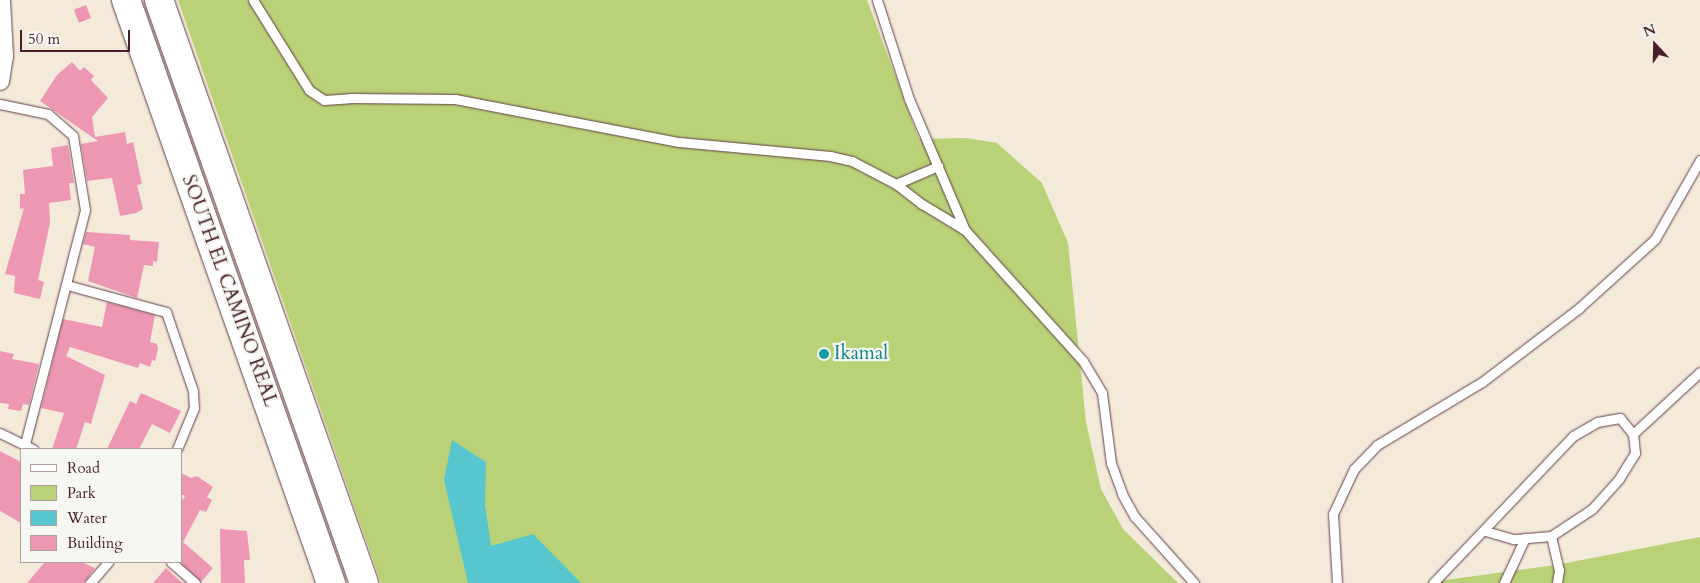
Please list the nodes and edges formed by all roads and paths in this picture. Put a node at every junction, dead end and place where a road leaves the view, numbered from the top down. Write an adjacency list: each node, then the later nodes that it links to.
1 (1, 0): 6 (street)
2 (126, 0): 26 (main road, SOUTH EL CAMINO REAL)
3 (159, 0): 27 (main road, SOUTH EL CAMINO REAL)
4 (253, 0): 10 (lane)
5 (877, 0): 9 (lane)
6 (0, 81)
7 (0, 104): 12 (lane)
8 (1700, 160): 29 (lane)
9 (938, 166): 10 (lane); 11 (lane)
10 (896, 184): 11 (lane)
11 (965, 230): 28 (lane)
12 (67, 285): 16 (lane); 18 (lane)
13 (1700, 372): 15 (lane)
14 (0, 433): 16 (lane)
15 (1633, 434): 19 (lane); 20 (lane)
16 (25, 444): 17 (lane)
17 (31, 448)
18 (177, 448)
19 (1485, 531): 21 (lane); 30 (lane)
20 (1551, 536): 21 (lane); 32 (lane)
21 (1525, 538): 31 (lane)
22 (107, 563): 24 (lane)
23 (172, 563): 25 (lane)
24 (90, 583)
25 (195, 583)
26 (331, 583)
27 (364, 583)
28 (1194, 583)
29 (1337, 583)
30 (1433, 583)
31 (1504, 583)
32 (1557, 583)

